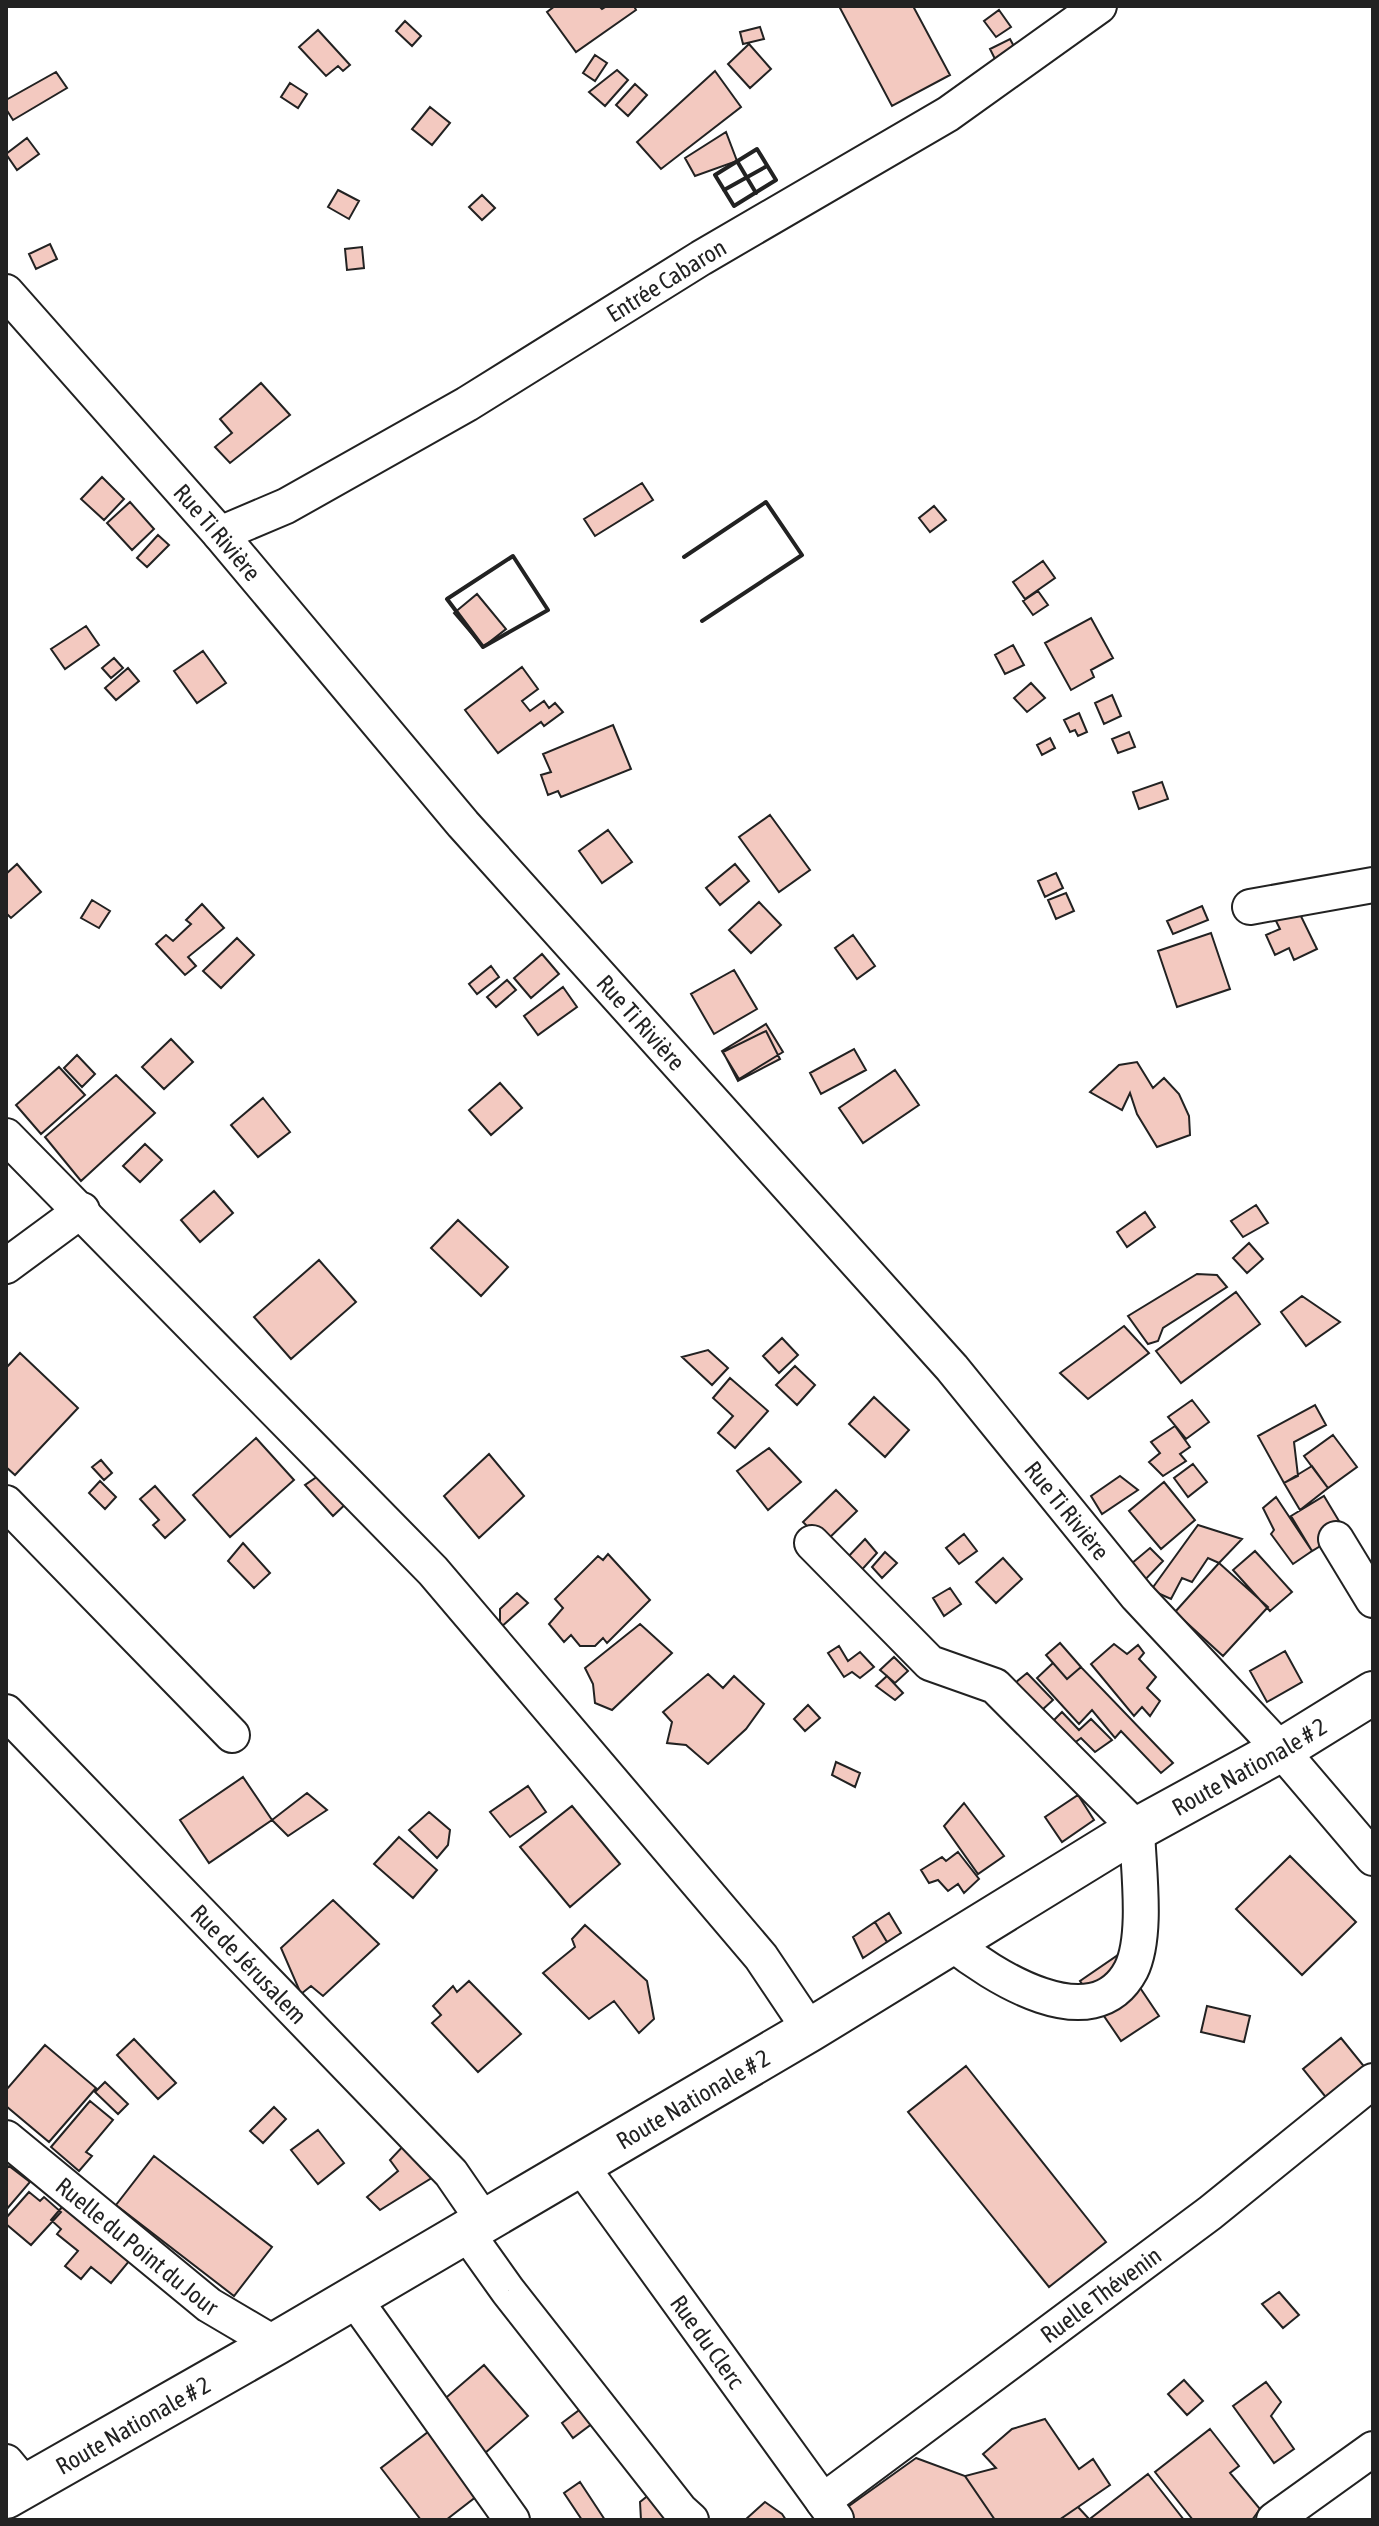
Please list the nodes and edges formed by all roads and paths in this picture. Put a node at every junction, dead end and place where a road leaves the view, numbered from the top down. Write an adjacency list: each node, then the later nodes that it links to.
1 (1099, 6): 3 (street, Entrée Cabaron)
2 (6, 292): 3 (street, Rue Ti Rivière)
3 (220, 534): 16 (street, Rue Ti Rivière)
4 (1373, 885): 5 (street)
5 (1250, 907)
6 (6, 1136): 7 (street)
7 (82, 1210): 8 (street); 20 (street)
8 (6, 1266)
9 (6, 1503): 15 (street)
10 (1336, 1539): 12 (street)
11 (812, 1543): 17 (street)
12 (1373, 1600)
13 (1373, 1693): 16 (main road, Route Nationale # 2)
14 (6, 1712): 24 (street, Rue de Jérusalem)
15 (232, 1735)
16 (1281, 1750): 17 (main road, Route Nationale # 2); 18 (street, Rue Ti Rivière)
17 (1137, 1829): 19 (main road, Route Nationale # 2); 19 (street)
18 (1373, 1858)
19 (950, 1942): 20 (main road, Route Nationale # 2)
20 (810, 2030): 23 (main road, Route Nationale # 2)
21 (1373, 2081): 29 (street, Ruelle Thévenin)
22 (6, 2138): 26 (street, Ruelle du Point du Jour)
23 (579, 2163): 24 (main road, Route Nationale # 2); 29 (street, Rue du Clerc)
24 (475, 2226): 25 (main road, Route Nationale # 2); 31 (street, Rue de Jérusalem)
25 (353, 2297): 26 (main road, Route Nationale # 2); 30 (street)
26 (275, 2344): 28 (main road, Route Nationale # 2)
27 (1373, 2449): 32 (street)
28 (12, 2481)
29 (830, 2510)
30 (512, 2520)
31 (691, 2520)
32 (1274, 2520)

